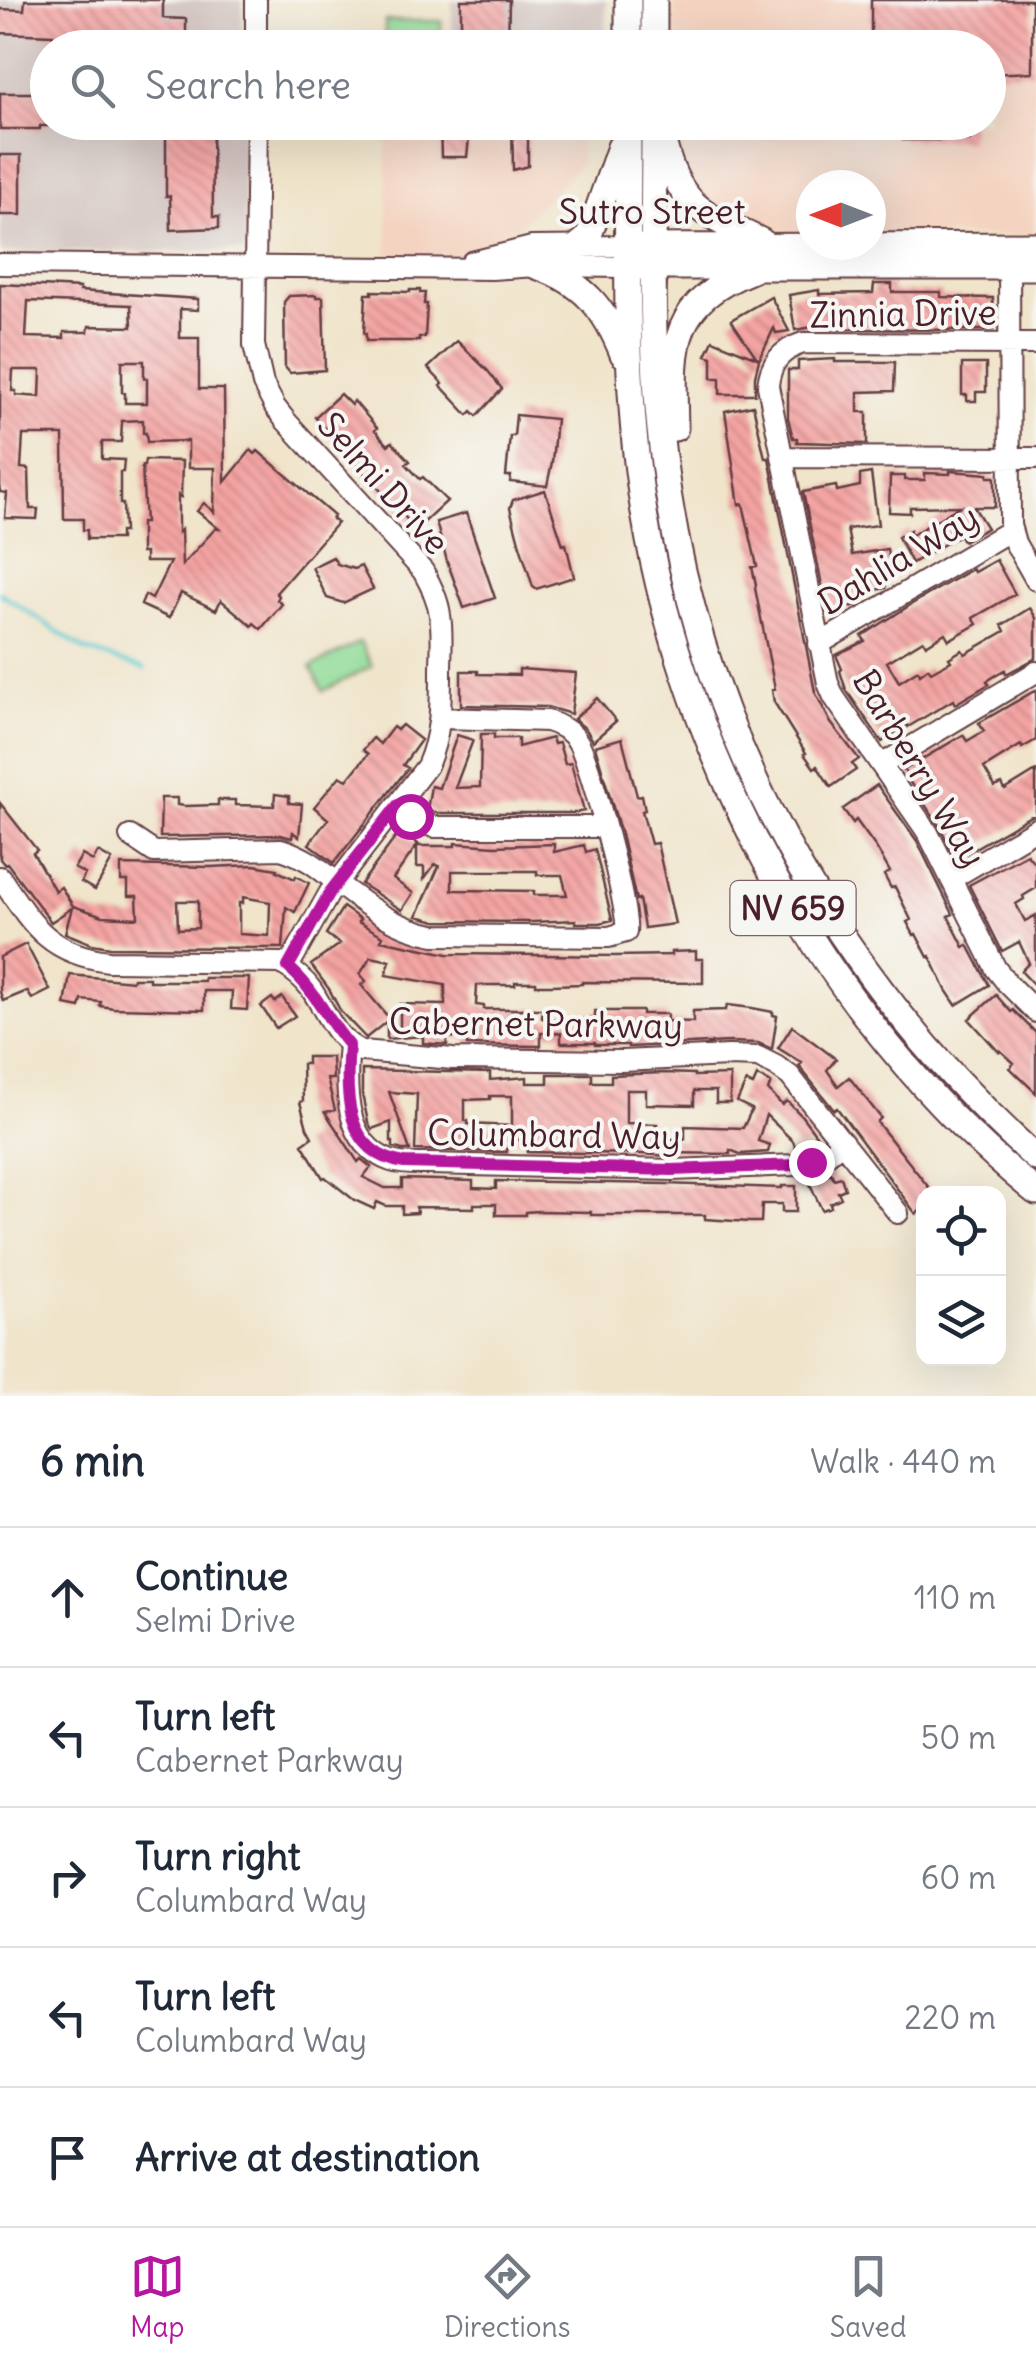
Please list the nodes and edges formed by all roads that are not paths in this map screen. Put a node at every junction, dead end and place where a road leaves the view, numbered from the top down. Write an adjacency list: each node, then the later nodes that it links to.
1 (256, 0): 4 (street)
2 (628, 0): 5 (main road)
3 (654, 0): 6 (main road)
4 (256, 30)
5 (628, 30)
6 (654, 30)
7 (256, 140): 20 (street, Selmi Drive)
8 (622, 140): 13 (main road)
9 (629, 140): 17 (main road, NV 659)
10 (655, 140): 17 (main road, NV 659)
11 (662, 140): 14 (main road)
12 (1036, 245): 16 (main road, Sutro Street)
13 (578, 246): 17 (street, Sutro Street); 23 (street, Sutro Street)
14 (765, 256): 15 (main road, Sutro Street); 17 (main road, Sutro Street); 32 (main road)
15 (796, 256)
16 (1009, 256): 18 (main road, Sutro Street); 22 (main road, Sutro Street); 24 (street)
17 (641, 257): 21 (street, Sutro Street); 27 (main road, NV 659); 32 (main road, NV 659)
18 (886, 257)
19 (0, 264): 20 (street, Sutro Street)
20 (256, 265): 23 (street, Sutro Street); 36 (street, Selmi Drive)
21 (536, 266): 23 (street, Sutro Street); 27 (main road)
22 (1036, 267)
23 (450, 268)
24 (1010, 344): 25 (street, Zinnia Drive); 26 (street, Zinnia Drive); 29 (street)
25 (1036, 344)
26 (776, 360): 28 (street, Barberry Way)
27 (630, 380): 50 (main road, NV 659)
28 (782, 457): 29 (street); 34 (street, Barberry Way)
29 (1009, 458): 30 (street); 31 (street)
30 (1036, 458)
31 (1011, 530): 33 (street); 34 (street, Dahlia Way)
32 (676, 538): 49 (main road, NV 659)
33 (1036, 580)
34 (820, 644): 37 (street, Barberry Way)
35 (1036, 672): 37 (street)
36 (440, 718): 38 (street, Selmi Drive); 39 (street)
37 (881, 765): 43 (street, Barberry Way)
38 (398, 805): 39 (street); 44 (street, Selmi Drive)
39 (604, 827): 44 (street)
40 (1036, 829): 43 (street)
41 (130, 836): 44 (street)
42 (0, 877): 45 (street)
43 (952, 879): 46 (street, Barberry Way)
44 (337, 883): 45 (street, Selmi Drive)
45 (288, 967): 47 (street, Cabernet Parkway)
46 (1036, 1012)
47 (349, 1045): 48 (street, Cabernet Parkway); 48 (street, Columbard Way)
48 (843, 1142): 51 (street, Cabernet Parkway)
49 (1036, 1158)
50 (1036, 1192)
51 (898, 1213)

